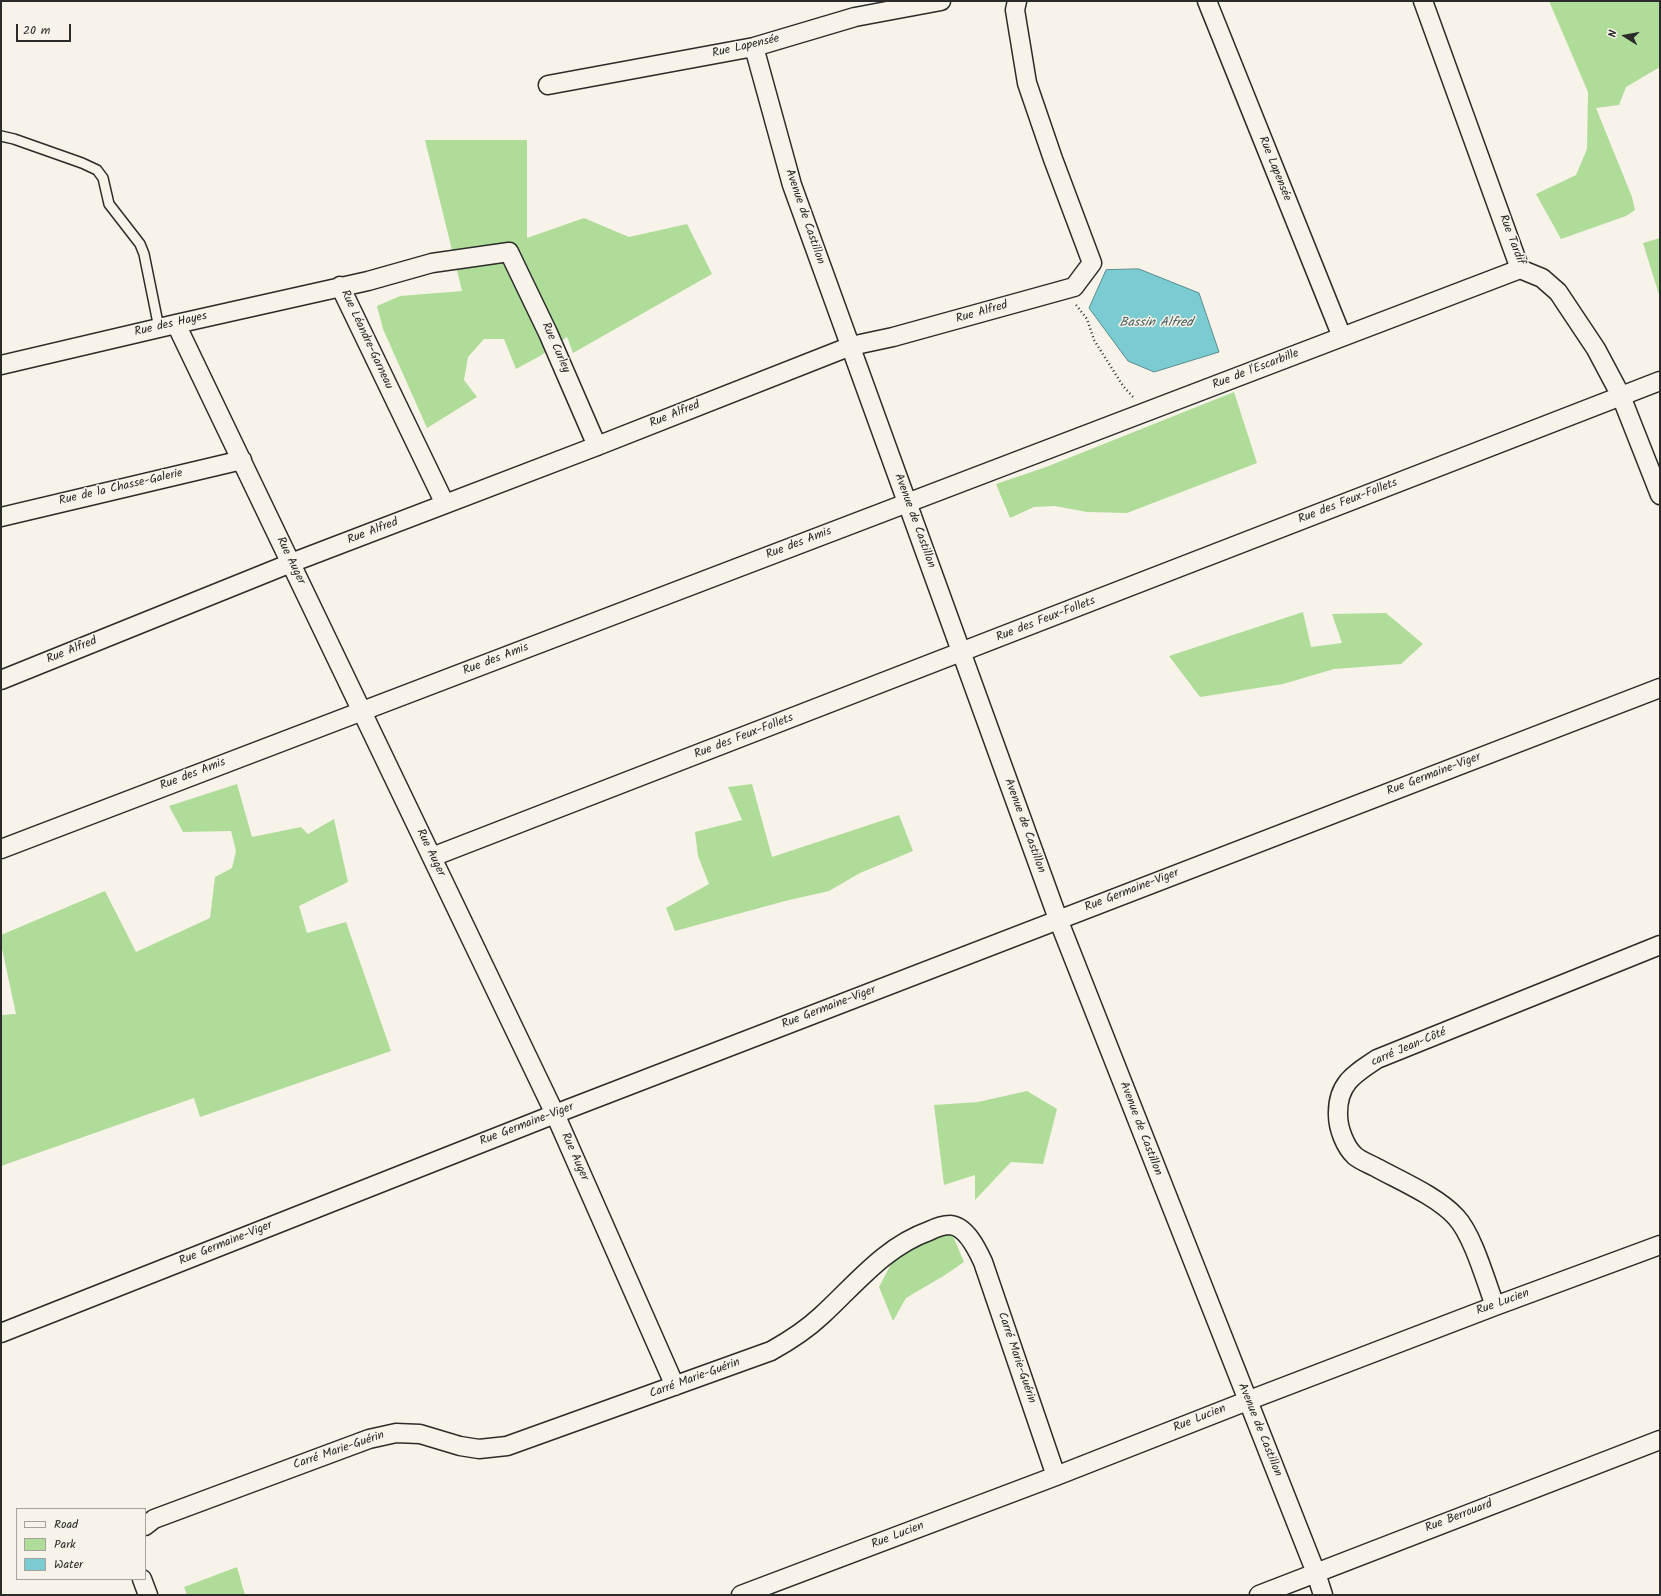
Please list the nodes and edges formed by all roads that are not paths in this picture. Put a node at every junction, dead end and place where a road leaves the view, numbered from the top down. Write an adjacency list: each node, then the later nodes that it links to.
1 (941, 1): 5 (street, Rue Lapensée)
2 (1017, 1): 13 (street, Rue Alfred)
3 (1207, 1): 12 (street, Rue Lapensée)
4 (1423, 1): 9 (street, Rue Tardif)
5 (754, 47): 6 (street, Rue Lapensée); 13 (street, Avenue de Castillon)
6 (548, 85)
7 (1, 136): 11 (lane)
8 (509, 252): 10 (street, Rue Léandre-Garneau); 17 (street, Rue Curley)
9 (1520, 269): 12 (street, Rue de l'Escarbille); 16 (street, Rue Tardif)
10 (340, 286): 11 (street, Rue des Hayes); 22 (street, Rue Léandre-Garneau)
11 (168, 326): 14 (street, Rue des Hayes); 18 (street, Rue Auger)
12 (1342, 337): 19 (street, Rue de l'Escarbille)
13 (851, 346): 17 (street, Rue Alfred); 21 (street, Avenue de Castillon)
14 (1, 365)
15 (1660, 381): 16 (street, Rue des Feux-Follets)
16 (1621, 396): 20 (street, Rue Tardif); 25 (street, Rue des Feux-Follets)
17 (597, 446): 22 (street, Rue Alfred)
18 (242, 460): 23 (street, Rue de la Chasse-Galerie); 24 (street, Rue Auger)
19 (991, 471): 21 (street, Rue des Amis)
20 (1660, 495)
21 (907, 503): 25 (street, Avenue de Castillon); 28 (street, Rue des Amis)
22 (445, 504): 24 (street, Rue Alfred)
23 (1, 516)
24 (291, 563): 26 (street, Rue Alfred); 28 (street, Rue Auger)
25 (962, 653): 30 (street, Rue des Feux-Follets); 31 (street, Avenue de Castillon)
26 (1, 680)
27 (1660, 688): 31 (street, Rue Germaine-Viger)
28 (362, 711): 29 (street, Rue des Amis); 30 (street, Rue Auger)
29 (1, 849)
30 (432, 857): 33 (street, Rue Auger)
31 (1058, 919): 33 (street, Rue Germaine-Viger); 38 (street, Avenue de Castillon)
32 (1660, 945): 35 (street, carré Jean-Côté)
33 (555, 1114): 36 (street, Rue Germaine-Viger); 37 (street, Rue Auger)
34 (1660, 1245): 35 (street, Rue Lucien)
35 (1495, 1306): 38 (street, Rue Lucien)
36 (1, 1333)
37 (675, 1386): 40 (street, Carré Marie-Guérin); 41 (street, Carré Marie-Guérin)
38 (1247, 1401): 40 (street, Rue Lucien); 42 (street, Avenue de Castillon)
39 (1660, 1440): 42 (street, Rue Berrouard)
40 (1056, 1476): 45 (street, Rue Lucien)
41 (146, 1525)
42 (1316, 1573): 46 (street, Rue Berrouard); 47 (street, Avenue de Castillon)
43 (142, 1580): 44 (street)
44 (148, 1595)
45 (741, 1595)
46 (1259, 1595)
47 (1323, 1595)

